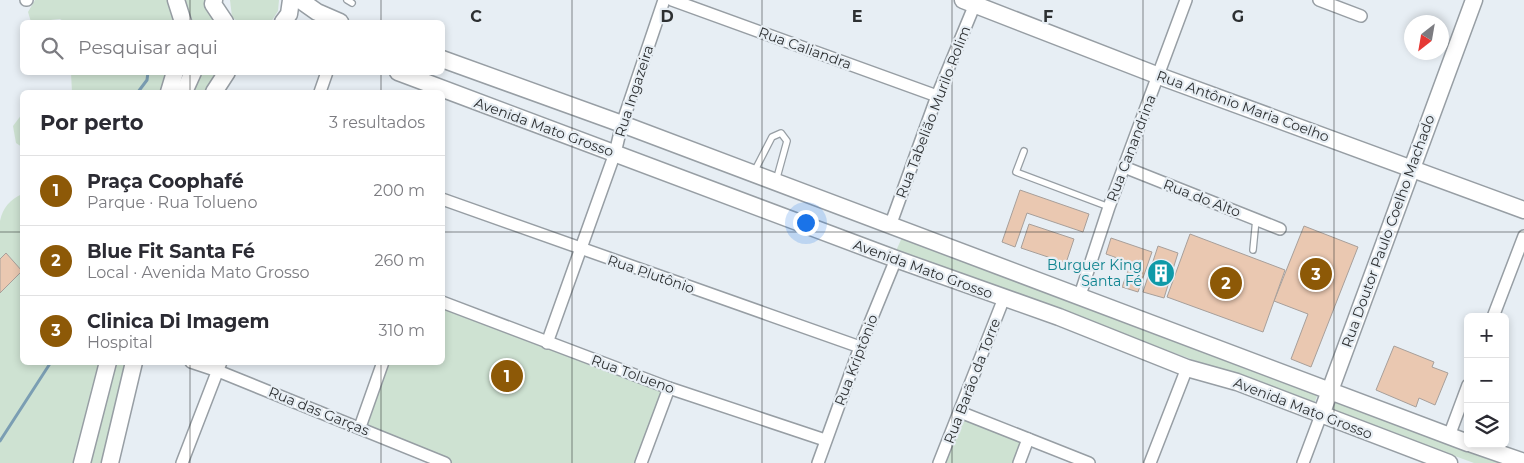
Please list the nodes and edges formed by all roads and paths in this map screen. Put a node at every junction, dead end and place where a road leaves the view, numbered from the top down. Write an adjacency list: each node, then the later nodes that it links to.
1 (176, 0): 11 (main road)
2 (292, 0): 12 (main road)
3 (300, 0): 13 (main road)
4 (664, 0): 26 (street, Rua Ingazeira)
5 (672, 0): 25 (street, Rua Caliandra)
6 (1186, 0): 20 (street, Rua Canandrina)
7 (1319, 0): 10 (street)
8 (1474, 0): 30 (main road, Rua Doutor Paulo Coelho Machado)
9 (972, 2): 20 (main road, Rua Antônio Maria Coelho); 25 (street, Rua Tabelião Murilo Rolim)
10 (1361, 16)
11 (182, 20)
12 (284, 20)
13 (335, 20)
14 (445, 60): 26 (main road, Avenida Mato Grosso)
15 (174, 75): 21 (main road)
16 (192, 75): 22 (main road)
17 (226, 75): 23 (main road)
18 (327, 75): 24 (street)
19 (406, 75): 28 (main road, Avenida Mato Grosso)
20 (1159, 76): 29 (street, Rua Canandrina); 30 (main road, Rua Antônio Maria Coelho)
21 (170, 90)
22 (185, 90)
23 (215, 90)
24 (321, 90)
25 (937, 96): 37 (street, Rua Tabelião Murilo Rolim)
26 (622, 124): 28 (street, Rua Ingazeira); 31 (main road, Avenida Mato Grosso)
27 (1024, 151): 34 (lane)
28 (615, 153): 41 (street, Rua Ingazeira); 43 (main road, Avenida Mato Grosso)
29 (1124, 167): 34 (street, Rua Canandrina); 36 (street, Rua do Alto)
30 (1411, 167): 35 (main road, Rua Antônio Maria Coelho); 57 (main road, Rua Doutor Paulo Coelho Machado)
31 (753, 174): 32 (main road, Avenida Mato Grosso); 32 (lane)
32 (776, 183): 37 (main road, Avenida Mato Grosso)
33 (445, 200): 41 (street, Rua Plutônio)
34 (1109, 207): 45 (street, Rua Canandrina)
35 (1524, 210)
36 (1256, 219): 38 (street, Rua do Alto); 42 (lane)
37 (890, 226): 40 (main road, Avenida Mato Grosso)
38 (1280, 229)
39 (1524, 236): 47 (street)
40 (924, 238): 43 (main road); 45 (main road, Avenida Mato Grosso)
41 (581, 250): 49 (street, Rua Ingazeira); 50 (street, Rua Plutônio)
42 (1253, 250)
43 (896, 259): 44 (main road, Avenida Mato Grosso); 50 (street, Rua Kriptônio)
44 (1004, 298): 48 (main road, Avenida Mato Grosso); 59 (street, Rua Barão da Torre)
45 (1079, 298): 48 (main road); 57 (main road, Avenida Mato Grosso)
46 (445, 303): 49 (street, Rua Tolueno)
47 (1495, 313)
48 (1059, 317): 55 (main road, Avenida Mato Grosso)
49 (547, 343): 56 (street, Rua Tolueno)
50 (860, 347): 64 (street, Rua Kriptônio)
51 (107, 365): 69 (main road)
52 (133, 365): 70 (main road)
53 (382, 365): 61 (street)
54 (220, 367): 61 (street, Rua das Garças); 71 (street)
55 (1186, 368): 60 (main road, Avenida Mato Grosso); 78 (street)
56 (669, 388): 64 (street, Rua Tolueno); 73 (street)
57 (1330, 389): 60 (main road, Rua Doutor Paulo Coelho Machado); 62 (main road, Avenida Mato Grosso)
58 (1464, 395): 62 (street)
59 (960, 412): 63 (street); 75 (street, Rua Barão da Torre)
60 (1321, 415): 67 (main road, Avenida Mato Grosso); 79 (street, Rua Doutor Paulo Coelho Machado)
61 (360, 427): 72 (street, Rua das Garças)
62 (1448, 436): 65 (main road, Avenida Mato Grosso)
63 (1028, 439): 76 (street); 77 (street)
64 (825, 440): 74 (street, Rua Kriptônio)
65 (1464, 442)
66 (1484, 448): 68 (main road)
67 (1444, 462)
68 (1524, 462)
69 (82, 463)
70 (110, 463)
71 (182, 463)
72 (445, 463)
73 (641, 463)
74 (818, 463)
75 (940, 463)
76 (1019, 463)
77 (1089, 463)
78 (1150, 463)
79 (1303, 463)

